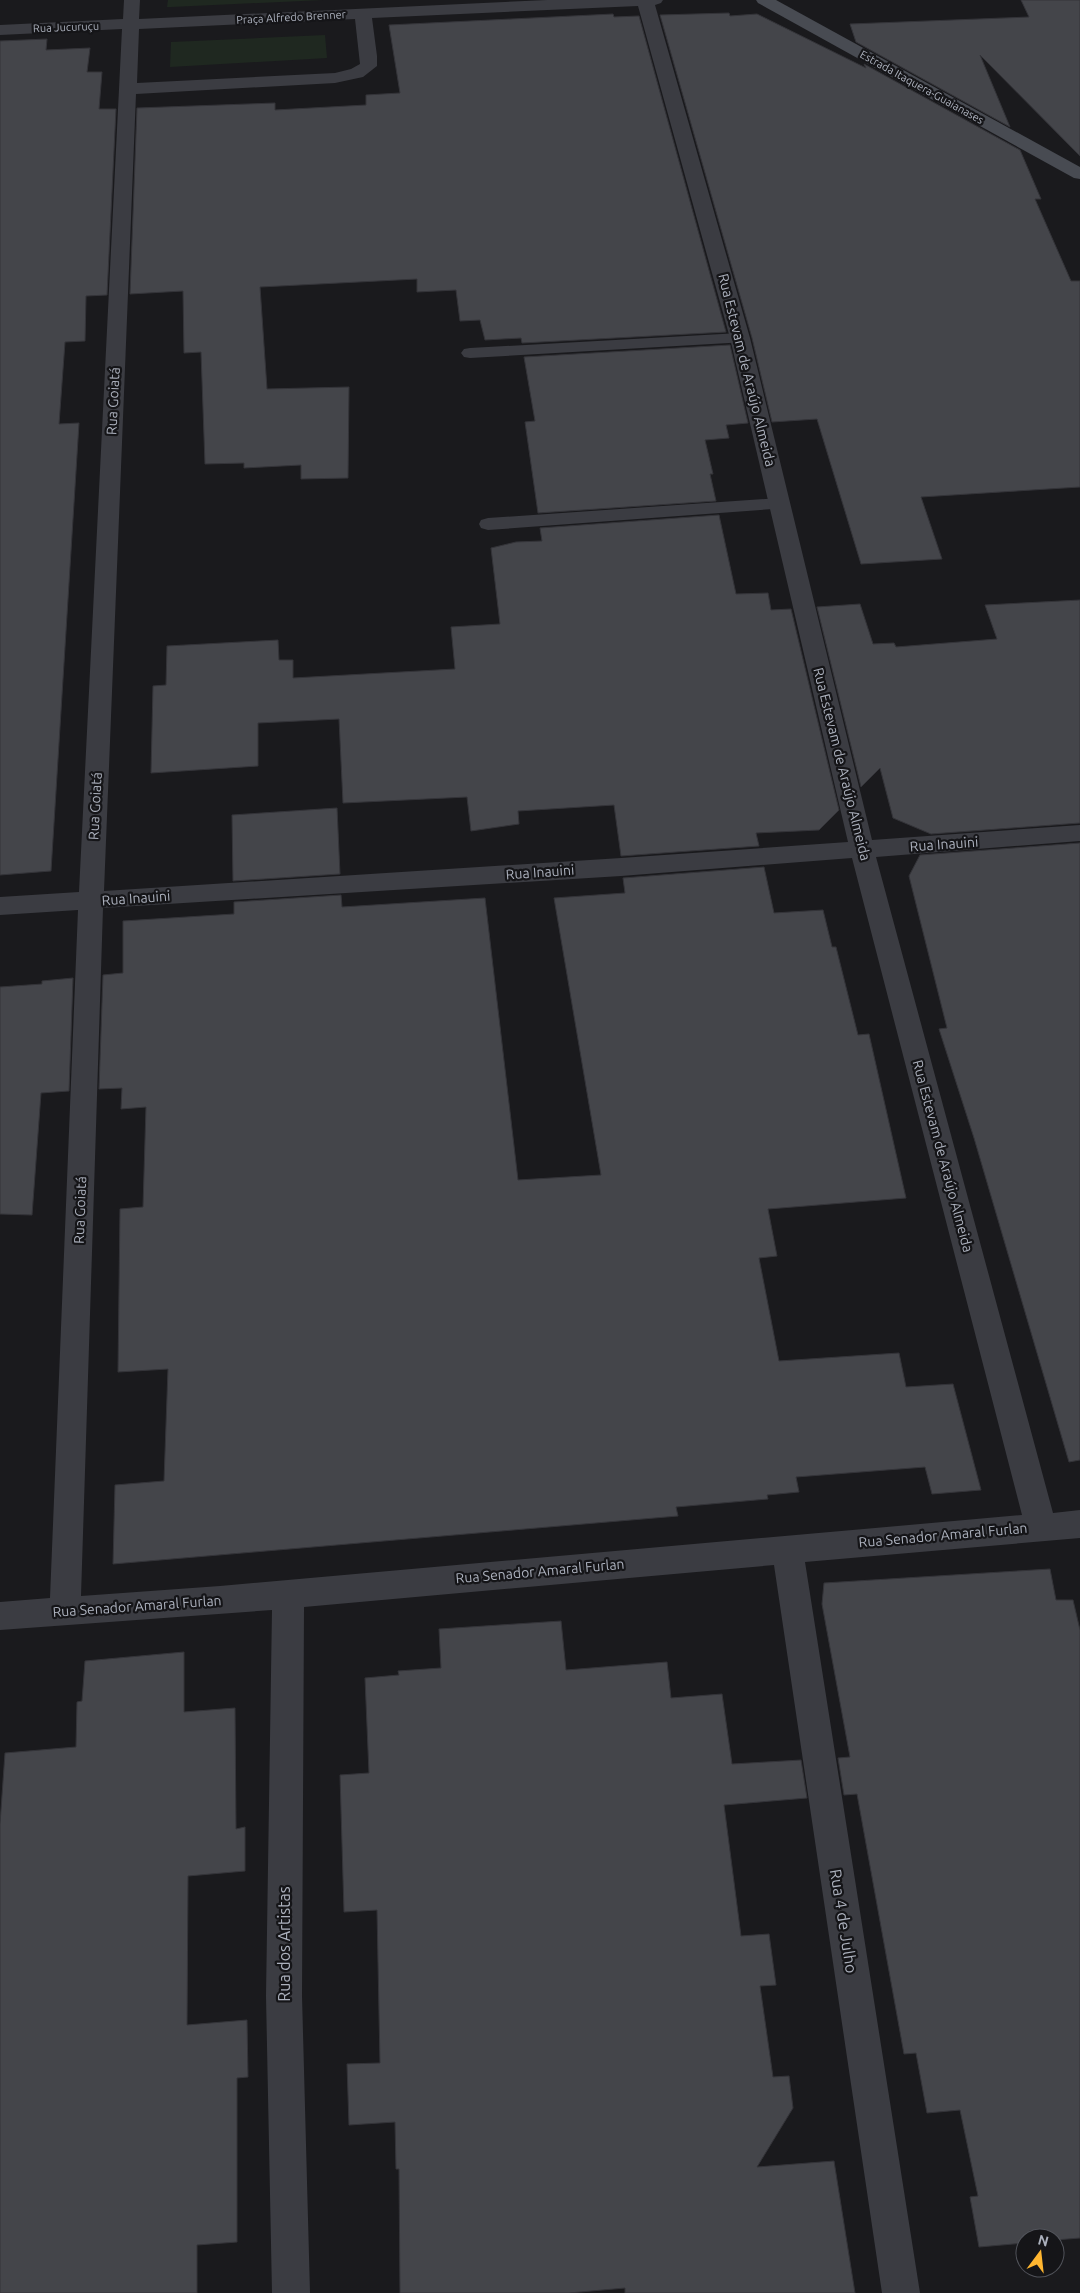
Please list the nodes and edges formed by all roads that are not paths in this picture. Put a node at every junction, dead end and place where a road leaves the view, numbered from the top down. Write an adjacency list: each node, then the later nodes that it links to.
1 (132, 0): 6 (street, Rua Goiatá)
2 (646, 0): 3 (street); 5 (street); 10 (street, Rua Estevam de Araújo Almeida)
3 (655, 0)
4 (764, 0): 9 (main road, Estrada Itaquera-Guaianases)
5 (374, 9): 6 (street, Praça Alfredo Brenner); 8 (street, Praça Alfredo Brenner)
6 (131, 24): 7 (street, Rua Jucuruçu); 8 (street, Rua Goiatá)
7 (0, 30)
8 (127, 89): 16 (street, Rua Goiatá)
9 (1080, 174)
10 (740, 338): 11 (lane); 12 (street, Rua Estevam de Araújo Almeida)
11 (470, 353)
12 (780, 504): 13 (lane); 15 (street, Rua Estevam de Araújo Almeida)
13 (488, 524)
14 (1080, 833): 15 (street, Rua Inauini)
15 (862, 850): 16 (street, Rua Inauini); 19 (street, Rua Estevam de Araújo Almeida)
16 (91, 901): 17 (street, Rua Inauini); 22 (street, Rua Goiatá)
17 (0, 906)
18 (1080, 1524): 19 (street, Rua Senador Amaral Furlan)
19 (1041, 1527): 20 (street, Rua Senador Amaral Furlan)
20 (787, 1549): 21 (street, Rua Senador Amaral Furlan); 25 (street, Rua 4 de Julho)
21 (288, 1594): 22 (street, Rua Senador Amaral Furlan); 24 (street, Rua dos Artistas)
22 (65, 1612): 23 (street, Rua Senador Amaral Furlan)
23 (0, 1616)
24 (291, 2293)
25 (901, 2293)

